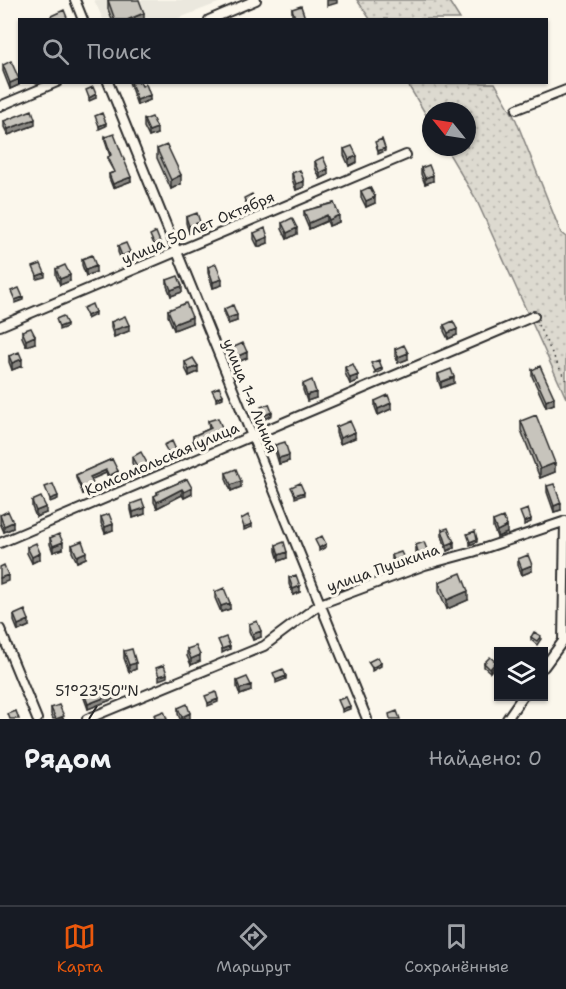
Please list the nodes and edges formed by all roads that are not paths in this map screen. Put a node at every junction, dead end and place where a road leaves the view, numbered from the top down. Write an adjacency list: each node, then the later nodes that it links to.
1 (75, 0): 3 (street)
2 (256, 0): 4 (street)
3 (82, 18)
4 (214, 18)
5 (52, 84): 8 (street)
6 (109, 84): 11 (street, улица 1-я Линия)
7 (566, 90): 9 (street)
8 (0, 106)
9 (517, 109)
10 (406, 155): 11 (street, улица 50 лет Октября)
11 (179, 251): 13 (street, улица 50 лет Октября); 14 (street, улица 1-я Линия)
12 (534, 316): 14 (street, Комсомольская улица)
13 (0, 326)
14 (251, 436): 16 (street, Комсомольская улица); 17 (street, улица 1-я Линия)
15 (566, 521): 17 (street, улица Пушкина); 19 (street)
16 (0, 543)
17 (320, 604): 23 (street, улица Пушкина); 24 (street, улица 1-я Линия)
18 (0, 629): 22 (street)
19 (564, 642): 20 (street)
20 (548, 661)
21 (520, 701): 25 (street)
22 (36, 719)
23 (87, 719)
24 (367, 719)
25 (507, 719)

